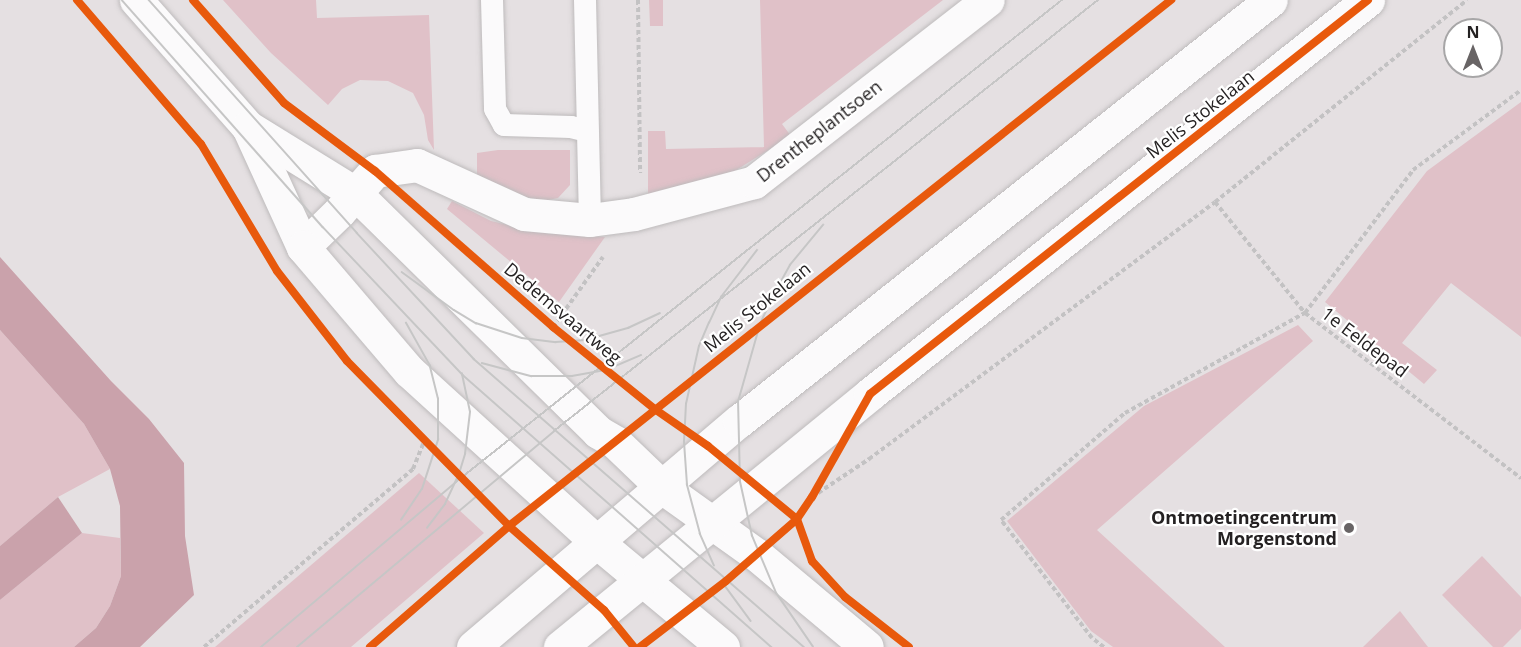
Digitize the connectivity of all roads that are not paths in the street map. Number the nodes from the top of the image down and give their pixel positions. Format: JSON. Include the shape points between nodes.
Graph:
{"nodes":[{"id":1,"x":136,"y":0,"type":"edge"},
{"id":2,"x":492,"y":0,"type":"edge"},
{"id":3,"x":585,"y":0,"type":"edge"},
{"id":4,"x":988,"y":0,"type":"edge"},
{"id":5,"x":1271,"y":0,"type":"edge"},
{"id":6,"x":1368,"y":0,"type":"edge"},
{"id":7,"x":248,"y":127,"type":"junction"},
{"id":8,"x":587,"y":131,"type":"junction"},
{"id":9,"x":355,"y":193,"type":"junction"},
{"id":10,"x":590,"y":220,"type":"junction"},
{"id":11,"x":303,"y":247,"type":"junction"},
{"id":12,"x":662,"y":487,"type":"junction"},
{"id":13,"x":713,"y":524,"type":"junction"},
{"id":14,"x":597,"y":542,"type":"junction"},
{"id":15,"x":642,"y":580,"type":"junction"},
{"id":16,"x":473,"y":647,"type":"edge"},
{"id":17,"x":560,"y":647,"type":"edge"},
{"id":18,"x":723,"y":647,"type":"edge"},
{"id":19,"x":867,"y":647,"type":"edge"}],
"edges":[{"from":1,"to":7,"type":"street"},
{"from":2,"to":8,"type":"lane","via":[[495,109],[504,125]]},
{"from":3,"to":8,"type":"lane"},
{"from":4,"to":10,"type":"street","name":"Drentheplantsoen","via":[[754,182],[637,213]]},
{"from":5,"to":12,"type":"street","via":[[794,377]]},
{"from":6,"to":13,"type":"street","name":"Melis Stokelaan","via":[[870,394]]},
{"from":7,"to":9,"type":"street"},
{"from":7,"to":11,"type":"street"},
{"from":8,"to":10,"type":"lane"},
{"from":9,"to":10,"type":"street","name":"Drentheplantsoen","via":[[375,171],[417,165],[525,214]]},
{"from":9,"to":11,"type":"street","name":"Drentheplantsoen"},
{"from":9,"to":12,"type":"street","via":[[598,432],[615,442]]},
{"from":11,"to":14,"type":"street","via":[[409,371]]},
{"from":12,"to":13,"type":"street"},
{"from":12,"to":14,"type":"street"},
{"from":13,"to":15,"type":"street","name":"Melis Stokelaan"},
{"from":13,"to":19,"type":"street"},
{"from":14,"to":15,"type":"street"},
{"from":14,"to":16,"type":"street"},
{"from":15,"to":17,"type":"street","name":"Melis Stokelaan"},
{"from":15,"to":18,"type":"street"}]}
